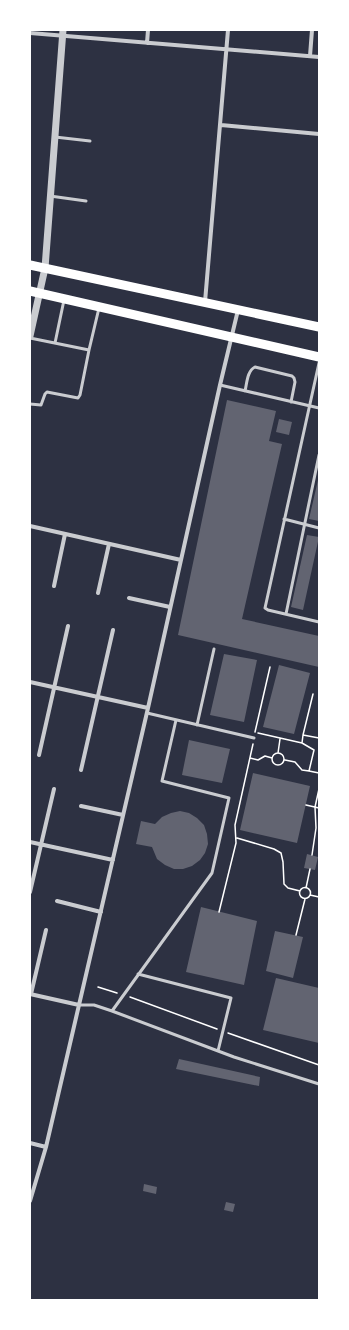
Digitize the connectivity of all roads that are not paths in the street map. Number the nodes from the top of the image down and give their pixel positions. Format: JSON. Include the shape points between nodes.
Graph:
{"nodes":[{"id":1,"x":148,"y":30,"type":"edge"},
{"id":2,"x":228,"y":30,"type":"edge"},
{"id":3,"x":312,"y":30,"type":"edge"},
{"id":4,"x":30,"y":33,"type":"edge"},
{"id":5,"x":63,"y":33,"type":"edge"},
{"id":6,"x":147,"y":43,"type":"junction"},
{"id":7,"x":226,"y":50,"type":"junction"},
{"id":8,"x":310,"y":56,"type":"junction"},
{"id":9,"x":319,"y":57,"type":"edge"},
{"id":10,"x":221,"y":125,"type":"junction"},
{"id":11,"x":319,"y":134,"type":"edge"},
{"id":12,"x":55,"y":137,"type":"junction"},
{"id":13,"x":90,"y":141,"type":"dead end"},
{"id":14,"x":50,"y":196,"type":"junction"},
{"id":15,"x":86,"y":201,"type":"dead end"},
{"id":16,"x":30,"y":265,"type":"edge"},
{"id":17,"x":45,"y":268,"type":"junction"},
{"id":18,"x":30,"y":291,"type":"edge"},
{"id":19,"x":40,"y":293,"type":"junction"},
{"id":20,"x":64,"y":298,"type":"junction"},
{"id":21,"x":205,"y":302,"type":"junction"},
{"id":22,"x":99,"y":306,"type":"junction"},
{"id":23,"x":238,"y":310,"type":"junction"},
{"id":24,"x":319,"y":327,"type":"edge"},
{"id":25,"x":30,"y":337,"type":"edge"},
{"id":26,"x":231,"y":338,"type":"junction"},
{"id":27,"x":55,"y":343,"type":"junction"},
{"id":28,"x":89,"y":350,"type":"junction"},
{"id":29,"x":319,"y":357,"type":"edge"},
{"id":30,"x":319,"y":363,"type":"edge"},
{"id":31,"x":220,"y":385,"type":"junction"},
{"id":32,"x":245,"y":391,"type":"junction"},
{"id":33,"x":291,"y":402,"type":"junction"},
{"id":34,"x":30,"y":404,"type":"edge"},
{"id":35,"x":309,"y":406,"type":"junction"},
{"id":36,"x":319,"y":408,"type":"edge"},
{"id":37,"x":319,"y":455,"type":"edge"},
{"id":38,"x":284,"y":519,"type":"junction"},
{"id":39,"x":305,"y":524,"type":"junction"},
{"id":40,"x":30,"y":526,"type":"edge"},
{"id":41,"x":319,"y":528,"type":"edge"},
{"id":42,"x":65,"y":534,"type":"junction"},
{"id":43,"x":110,"y":544,"type":"junction"},
{"id":44,"x":181,"y":560,"type":"junction"},
{"id":45,"x":54,"y":586,"type":"dead end"},
{"id":46,"x":98,"y":593,"type":"dead end"},
{"id":47,"x":129,"y":598,"type":"dead end"},
{"id":48,"x":170,"y":608,"type":"junction"},
{"id":49,"x":286,"y":614,"type":"junction"},
{"id":50,"x":319,"y":622,"type":"edge"},
{"id":51,"x":68,"y":626,"type":"dead end"},
{"id":52,"x":113,"y":630,"type":"dead end"},
{"id":53,"x":214,"y":649,"type":"dead end"},
{"id":54,"x":30,"y":682,"type":"edge"},
{"id":55,"x":55,"y":687,"type":"junction"},
{"id":56,"x":98,"y":697,"type":"junction"},
{"id":57,"x":147,"y":710,"type":"junction"},
{"id":58,"x":176,"y":720,"type":"junction"},
{"id":59,"x":197,"y":725,"type":"junction"},
{"id":60,"x":254,"y":738,"type":"road end"},
{"id":61,"x":39,"y":755,"type":"dead end"},
{"id":62,"x":80,"y":770,"type":"dead end"},
{"id":63,"x":54,"y":789,"type":"dead end"},
{"id":64,"x":81,"y":806,"type":"dead end"},
{"id":65,"x":123,"y":815,"type":"junction"},
{"id":66,"x":30,"y":842,"type":"edge"},
{"id":67,"x":41,"y":844,"type":"junction"},
{"id":68,"x":113,"y":860,"type":"junction"},
{"id":69,"x":30,"y":892,"type":"edge"},
{"id":70,"x":57,"y":901,"type":"dead end"},
{"id":71,"x":101,"y":912,"type":"junction"},
{"id":72,"x":46,"y":930,"type":"dead end"},
{"id":73,"x":138,"y":974,"type":"junction"},
{"id":74,"x":30,"y":994,"type":"edge"},
{"id":75,"x":79,"y":1005,"type":"junction"},
{"id":76,"x":112,"y":1011,"type":"junction"},
{"id":77,"x":218,"y":1051,"type":"junction"},
{"id":78,"x":319,"y":1084,"type":"edge"},
{"id":79,"x":30,"y":1143,"type":"edge"},
{"id":80,"x":46,"y":1147,"type":"junction"},
{"id":81,"x":30,"y":1201,"type":"edge"}],
"edges":[{"from":1,"to":6,"type":"street"},
{"from":2,"to":7,"type":"street"},
{"from":3,"to":8,"type":"street"},
{"from":4,"to":5,"type":"street"},
{"from":5,"to":6,"type":"street"},
{"from":5,"to":12,"type":"street"},
{"from":6,"to":7,"type":"street"},
{"from":7,"to":8,"type":"street"},
{"from":7,"to":10,"type":"street"},
{"from":8,"to":9,"type":"street"},
{"from":10,"to":11,"type":"street"},
{"from":10,"to":21,"type":"street"},
{"from":12,"to":13,"type":"lane"},
{"from":12,"to":14,"type":"street"},
{"from":14,"to":15,"type":"lane"},
{"from":14,"to":17,"type":"street"},
{"from":16,"to":17,"type":"main road"},
{"from":17,"to":19,"type":"street"},
{"from":17,"to":21,"type":"main road"},
{"from":18,"to":19,"type":"main road"},
{"from":19,"to":20,"type":"main road"},
{"from":19,"to":25,"type":"street"},
{"from":20,"to":22,"type":"main road"},
{"from":20,"to":27,"type":"lane"},
{"from":21,"to":23,"type":"main road"},
{"from":22,"to":26,"type":"main road"},
{"from":22,"to":28,"type":"lane"},
{"from":23,"to":24,"type":"main road"},
{"from":23,"to":26,"type":"street"},
{"from":25,"to":27,"type":"lane"},
{"from":26,"to":29,"type":"main road"},
{"from":26,"to":31,"type":"street"},
{"from":27,"to":28,"type":"lane"},
{"from":28,"to":34,"type":"lane","via":[[78,398],[47,392],[42,405]]},
{"from":30,"to":35,"type":"lane"},
{"from":31,"to":32,"type":"lane"},
{"from":31,"to":44,"type":"street"},
{"from":32,"to":33,"type":"lane"},
{"from":32,"to":33,"type":"lane","via":[[249,372],[255,367],[292,376],[295,382]]},
{"from":33,"to":35,"type":"lane"},
{"from":35,"to":36,"type":"lane"},
{"from":35,"to":38,"type":"lane"},
{"from":37,"to":39,"type":"lane"},
{"from":38,"to":39,"type":"lane"},
{"from":38,"to":49,"type":"lane","via":[[265,608]]},
{"from":39,"to":41,"type":"lane"},
{"from":39,"to":49,"type":"lane"},
{"from":40,"to":42,"type":"street"},
{"from":42,"to":43,"type":"street"},
{"from":42,"to":45,"type":"street"},
{"from":43,"to":44,"type":"street"},
{"from":43,"to":46,"type":"street"},
{"from":44,"to":48,"type":"street"},
{"from":47,"to":48,"type":"street"},
{"from":48,"to":57,"type":"street"},
{"from":49,"to":50,"type":"lane"},
{"from":51,"to":55,"type":"street"},
{"from":52,"to":56,"type":"street"},
{"from":53,"to":59,"type":"lane"},
{"from":54,"to":55,"type":"street"},
{"from":55,"to":56,"type":"street"},
{"from":55,"to":61,"type":"street"},
{"from":56,"to":57,"type":"street"},
{"from":56,"to":62,"type":"street"},
{"from":57,"to":58,"type":"lane"},
{"from":57,"to":65,"type":"street"},
{"from":58,"to":59,"type":"lane"},
{"from":58,"to":73,"type":"lane","via":[[162,781],[229,798],[212,873]]},
{"from":59,"to":60,"type":"lane"},
{"from":63,"to":67,"type":"street"},
{"from":64,"to":65,"type":"street"},
{"from":65,"to":68,"type":"street"},
{"from":66,"to":67,"type":"street"},
{"from":67,"to":68,"type":"street"},
{"from":67,"to":69,"type":"street"},
{"from":68,"to":71,"type":"street"},
{"from":70,"to":71,"type":"street"},
{"from":71,"to":75,"type":"street"},
{"from":72,"to":74,"type":"street"},
{"from":73,"to":76,"type":"lane"},
{"from":73,"to":77,"type":"lane","via":[[232,998]]},
{"from":74,"to":75,"type":"street"},
{"from":75,"to":76,"type":"lane","via":[[94,1005]]},
{"from":75,"to":80,"type":"street"},
{"from":76,"to":77,"type":"lane"},
{"from":77,"to":78,"type":"lane"},
{"from":79,"to":80,"type":"street"},
{"from":80,"to":81,"type":"street"}]}
